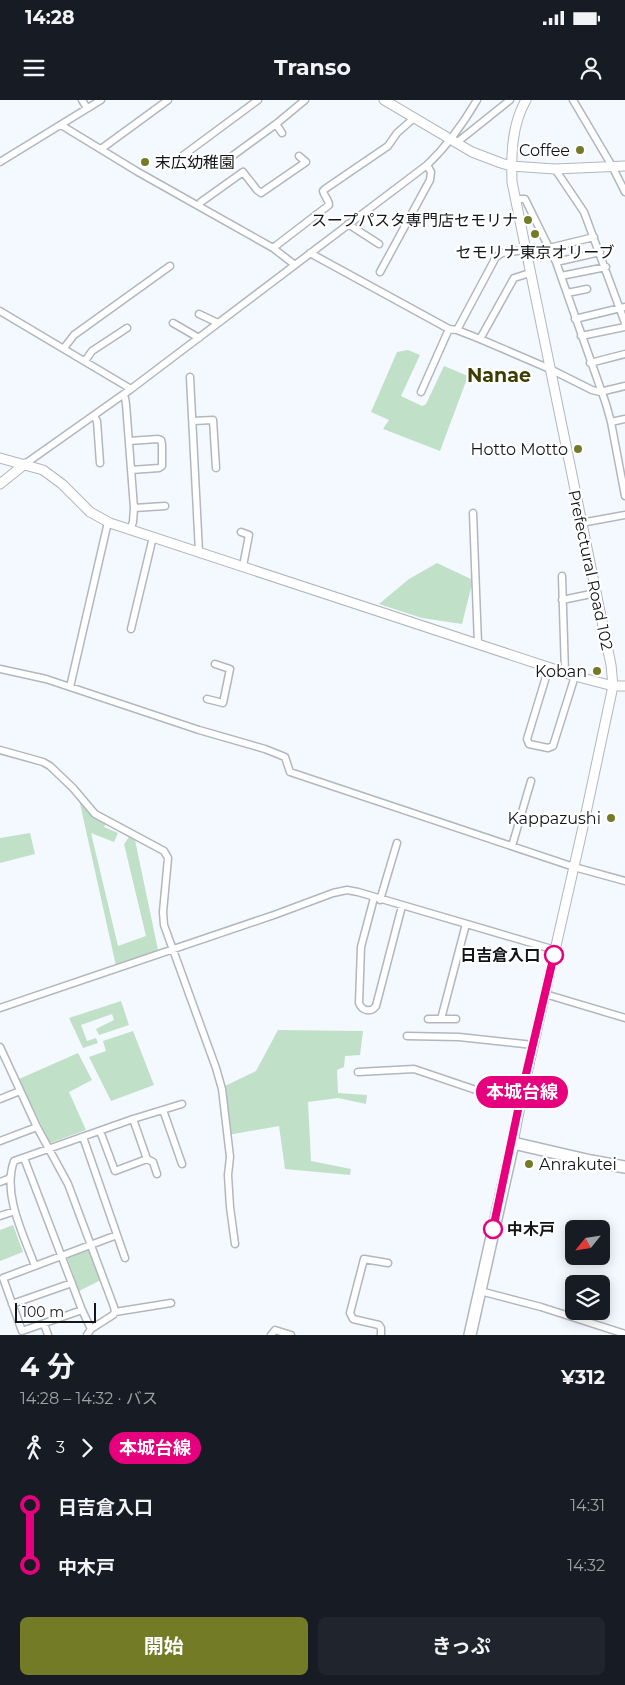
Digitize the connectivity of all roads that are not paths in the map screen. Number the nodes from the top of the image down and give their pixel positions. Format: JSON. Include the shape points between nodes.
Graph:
{"nodes":[{"id":1,"x":82,"y":100,"type":"edge"},
{"id":2,"x":101,"y":100,"type":"edge"},
{"id":3,"x":168,"y":100,"type":"edge"},
{"id":4,"x":258,"y":100,"type":"edge"},
{"id":5,"x":305,"y":100,"type":"edge"},
{"id":6,"x":384,"y":100,"type":"edge"},
{"id":7,"x":477,"y":100,"type":"edge"},
{"id":8,"x":510,"y":100,"type":"edge"},
{"id":9,"x":526,"y":100,"type":"edge"},
{"id":10,"x":573,"y":100,"type":"edge"},
{"id":11,"x":88,"y":108,"type":"junction"},
{"id":12,"x":414,"y":118,"type":"junction"},
{"id":13,"x":276,"y":124,"type":"junction"},
{"id":14,"x":61,"y":125,"type":"junction"},
{"id":15,"x":282,"y":133,"type":"dead end"},
{"id":16,"x":450,"y":138,"type":"junction"},
{"id":17,"x":460,"y":140,"type":"dead end"},
{"id":18,"x":101,"y":149,"type":"junction"},
{"id":19,"x":300,"y":156,"type":"dead end"},
{"id":20,"x":181,"y":157,"type":"dead end"},
{"id":21,"x":0,"y":162,"type":"edge"},
{"id":22,"x":220,"y":165,"type":"dead end"},
{"id":23,"x":427,"y":165,"type":"junction"},
{"id":24,"x":511,"y":166,"type":"junction"},
{"id":25,"x":612,"y":166,"type":"junction"},
{"id":26,"x":625,"y":166,"type":"edge"},
{"id":27,"x":555,"y":168,"type":"junction"},
{"id":28,"x":625,"y":192,"type":"edge"},
{"id":29,"x":515,"y":199,"type":"junction"},
{"id":30,"x":199,"y":205,"type":"junction"},
{"id":31,"x":348,"y":224,"type":"junction"},
{"id":32,"x":594,"y":237,"type":"junction"},
{"id":33,"x":379,"y":244,"type":"dead end"},
{"id":34,"x":273,"y":248,"type":"junction"},
{"id":35,"x":549,"y":248,"type":"junction"},
{"id":36,"x":526,"y":250,"type":"junction"},
{"id":37,"x":600,"y":252,"type":"junction"},
{"id":38,"x":310,"y":253,"type":"junction"},
{"id":39,"x":556,"y":262,"type":"junction"},
{"id":40,"x":296,"y":265,"type":"junction"},
{"id":41,"x":170,"y":266,"type":"dead end"},
{"id":42,"x":606,"y":267,"type":"junction"},
{"id":43,"x":380,"y":272,"type":"dead end"},
{"id":44,"x":530,"y":274,"type":"junction"},
{"id":45,"x":561,"y":276,"type":"junction"},
{"id":46,"x":588,"y":289,"type":"dead end"},
{"id":47,"x":568,"y":293,"type":"junction"},
{"id":48,"x":622,"y":308,"type":"edge"},
{"id":49,"x":0,"y":311,"type":"edge"},
{"id":50,"x":199,"y":314,"type":"dead end"},
{"id":51,"x":575,"y":319,"type":"junction"},
{"id":52,"x":173,"y":323,"type":"dead end"},
{"id":53,"x":218,"y":323,"type":"junction"},
{"id":54,"x":625,"y":323,"type":"edge"},
{"id":55,"x":127,"y":328,"type":"dead end"},
{"id":56,"x":625,"y":328,"type":"edge"},
{"id":57,"x":449,"y":329,"type":"junction"},
{"id":58,"x":457,"y":330,"type":"junction"},
{"id":59,"x":581,"y":336,"type":"junction"},
{"id":60,"x":200,"y":338,"type":"junction"},
{"id":61,"x":480,"y":339,"type":"junction"},
{"id":62,"x":64,"y":348,"type":"junction"},
{"id":63,"x":625,"y":354,"type":"edge"},
{"id":64,"x":85,"y":361,"type":"junction"},
{"id":65,"x":590,"y":363,"type":"junction"},
{"id":66,"x":550,"y":369,"type":"junction"},
{"id":67,"x":190,"y":377,"type":"dead end"},
{"id":68,"x":625,"y":386,"type":"edge"},
{"id":69,"x":131,"y":389,"type":"junction"},
{"id":70,"x":420,"y":392,"type":"dead end"},
{"id":71,"x":600,"y":392,"type":"junction"},
{"id":72,"x":123,"y":395,"type":"junction"},
{"id":73,"x":94,"y":416,"type":"junction"},
{"id":74,"x":625,"y":419,"type":"edge"},
{"id":75,"x":193,"y":421,"type":"junction"},
{"id":76,"x":612,"y":422,"type":"junction"},
{"id":77,"x":129,"y":441,"type":"junction"},
{"id":78,"x":0,"y":458,"type":"edge"},
{"id":79,"x":100,"y":463,"type":"dead end"},
{"id":80,"x":24,"y":464,"type":"junction"},
{"id":81,"x":216,"y":468,"type":"dead end"},
{"id":82,"x":131,"y":470,"type":"junction"},
{"id":83,"x":0,"y":484,"type":"edge"},
{"id":84,"x":625,"y":496,"type":"edge"},
{"id":85,"x":165,"y":506,"type":"dead end"},
{"id":86,"x":134,"y":508,"type":"junction"},
{"id":87,"x":473,"y":513,"type":"dead end"},
{"id":88,"x":625,"y":515,"type":"edge"},
{"id":89,"x":108,"y":522,"type":"junction"},
{"id":90,"x":581,"y":523,"type":"junction"},
{"id":91,"x":130,"y":530,"type":"junction"},
{"id":92,"x":241,"y":532,"type":"dead end"},
{"id":93,"x":153,"y":538,"type":"junction"},
{"id":94,"x":199,"y":552,"type":"junction"},
{"id":95,"x":243,"y":566,"type":"junction"},
{"id":96,"x":562,"y":576,"type":"dead end"},
{"id":97,"x":596,"y":594,"type":"junction"},
{"id":98,"x":562,"y":600,"type":"junction"},
{"id":99,"x":131,"y":629,"type":"dead end"},
{"id":100,"x":478,"y":644,"type":"junction"},
{"id":101,"x":215,"y":664,"type":"dead end"},
{"id":102,"x":549,"y":667,"type":"junction"},
{"id":103,"x":0,"y":669,"type":"edge"},
{"id":104,"x":565,"y":673,"type":"junction"},
{"id":105,"x":575,"y":676,"type":"junction"},
{"id":106,"x":70,"y":686,"type":"junction"},
{"id":107,"x":613,"y":686,"type":"junction"},
{"id":108,"x":625,"y":686,"type":"edge"},
{"id":109,"x":207,"y":699,"type":"dead end"},
{"id":110,"x":0,"y":750,"type":"edge"},
{"id":111,"x":531,"y":781,"type":"dead end"},
{"id":112,"x":397,"y":843,"type":"dead end"},
{"id":113,"x":512,"y":846,"type":"junction"},
{"id":114,"x":574,"y":867,"type":"junction"},
{"id":115,"x":625,"y":881,"type":"edge"},
{"id":116,"x":377,"y":899,"type":"junction"},
{"id":117,"x":402,"y":906,"type":"junction"},
{"id":118,"x":466,"y":924,"type":"junction"},
{"id":119,"x":173,"y":950,"type":"junction"},
{"id":120,"x":556,"y":950,"type":"junction"},
{"id":121,"x":545,"y":994,"type":"junction"},
{"id":122,"x":0,"y":1008,"type":"edge"},
{"id":123,"x":428,"y":1018,"type":"dead end"},
{"id":124,"x":441,"y":1018,"type":"junction"},
{"id":125,"x":625,"y":1018,"type":"edge"},
{"id":126,"x":456,"y":1019,"type":"dead end"},
{"id":127,"x":407,"y":1036,"type":"dead end"},
{"id":128,"x":533,"y":1045,"type":"junction"},
{"id":129,"x":0,"y":1047,"type":"edge"},
{"id":130,"x":358,"y":1072,"type":"dead end"},
{"id":131,"x":20,"y":1091,"type":"junction"},
{"id":132,"x":0,"y":1098,"type":"edge"},
{"id":133,"x":182,"y":1104,"type":"dead end"},
{"id":134,"x":520,"y":1105,"type":"junction"},
{"id":135,"x":163,"y":1110,"type":"junction"},
{"id":136,"x":133,"y":1119,"type":"junction"},
{"id":137,"x":37,"y":1127,"type":"junction"},
{"id":138,"x":100,"y":1131,"type":"junction"},
{"id":139,"x":83,"y":1137,"type":"junction"},
{"id":140,"x":0,"y":1141,"type":"edge"},
{"id":141,"x":513,"y":1142,"type":"junction"},
{"id":142,"x":48,"y":1149,"type":"junction"},
{"id":143,"x":24,"y":1158,"type":"junction"},
{"id":144,"x":148,"y":1159,"type":"junction"},
{"id":145,"x":182,"y":1164,"type":"dead end"},
{"id":146,"x":625,"y":1167,"type":"edge"},
{"id":147,"x":157,"y":1174,"type":"dead end"},
{"id":148,"x":11,"y":1176,"type":"junction"},
{"id":149,"x":0,"y":1182,"type":"edge"},
{"id":150,"x":15,"y":1211,"type":"junction"},
{"id":151,"x":0,"y":1216,"type":"edge"},
{"id":152,"x":117,"y":1235,"type":"junction"},
{"id":153,"x":90,"y":1244,"type":"junction"},
{"id":154,"x":235,"y":1244,"type":"dead end"},
{"id":155,"x":62,"y":1255,"type":"junction"},
{"id":156,"x":125,"y":1258,"type":"dead end"},
{"id":157,"x":388,"y":1263,"type":"dead end"},
{"id":158,"x":35,"y":1266,"type":"junction"},
{"id":159,"x":72,"y":1283,"type":"junction"},
{"id":160,"x":480,"y":1291,"type":"junction"},
{"id":161,"x":171,"y":1303,"type":"dead end"},
{"id":162,"x":12,"y":1304,"type":"junction"},
{"id":163,"x":82,"y":1310,"type":"junction"},
{"id":164,"x":115,"y":1312,"type":"junction"},
{"id":165,"x":44,"y":1324,"type":"junction"},
{"id":166,"x":89,"y":1332,"type":"edge"},
{"id":167,"x":625,"y":1334,"type":"edge"},
{"id":168,"x":48,"y":1335,"type":"edge"},
{"id":169,"x":271,"y":1335,"type":"edge"},
{"id":170,"x":291,"y":1335,"type":"edge"},
{"id":171,"x":381,"y":1335,"type":"edge"},
{"id":172,"x":470,"y":1335,"type":"edge"}],
"edges":[{"from":1,"to":11,"type":"street"},
{"from":2,"to":11,"type":"street"},
{"from":3,"to":18,"type":"street"},
{"from":4,"to":20,"type":"street"},
{"from":5,"to":13,"type":"street"},
{"from":6,"to":12,"type":"main road"},
{"from":7,"to":16,"type":"street"},
{"from":8,"to":17,"type":"street"},
{"from":9,"to":24,"type":"main road","name":"Prefectural Road 102","via":[[518,117]]},
{"from":10,"to":25,"type":"street"},
{"from":11,"to":14,"type":"street"},
{"from":12,"to":16,"type":"main road"},
{"from":12,"to":34,"type":"street","via":[[388,146],[325,189],[329,205]]},
{"from":13,"to":15,"type":"street"},
{"from":13,"to":22,"type":"street"},
{"from":14,"to":18,"type":"street"},
{"from":14,"to":21,"type":"street"},
{"from":16,"to":23,"type":"street"},
{"from":16,"to":24,"type":"main road","via":[[484,158]]},
{"from":18,"to":30,"type":"street"},
{"from":19,"to":30,"type":"street","via":[[306,162],[261,192],[243,172]]},
{"from":23,"to":31,"type":"street"},
{"from":23,"to":43,"type":"street","via":[[431,172],[430,180]]},
{"from":24,"to":27,"type":"main road"},
{"from":24,"to":29,"type":"main road","name":"Prefectural Road 102"},
{"from":25,"to":26,"type":"main road"},
{"from":25,"to":27,"type":"main road"},
{"from":25,"to":28,"type":"street"},
{"from":27,"to":32,"type":"street","via":[[584,212]]},
{"from":29,"to":35,"type":"street","via":[[525,199]]},
{"from":29,"to":36,"type":"main road","name":"Prefectural Road 102"},
{"from":30,"to":34,"type":"street"},
{"from":31,"to":33,"type":"street"},
{"from":31,"to":38,"type":"street"},
{"from":32,"to":35,"type":"street"},
{"from":32,"to":37,"type":"street"},
{"from":34,"to":40,"type":"street"},
{"from":35,"to":39,"type":"street"},
{"from":36,"to":44,"type":"main road","name":"Prefectural Road 102"},
{"from":36,"to":58,"type":"street","via":[[502,253],[496,257]]},
{"from":37,"to":39,"type":"street"},
{"from":37,"to":42,"type":"street"},
{"from":38,"to":40,"type":"street"},
{"from":38,"to":57,"type":"street"},
{"from":39,"to":45,"type":"street"},
{"from":40,"to":53,"type":"street"},
{"from":41,"to":62,"type":"street","via":[[74,335]]},
{"from":42,"to":45,"type":"street"},
{"from":42,"to":48,"type":"street"},
{"from":44,"to":61,"type":"street","via":[[514,278]]},
{"from":44,"to":66,"type":"main road","name":"Prefectural Road 102"},
{"from":45,"to":47,"type":"street"},
{"from":46,"to":47,"type":"street"},
{"from":47,"to":51,"type":"street"},
{"from":48,"to":51,"type":"street"},
{"from":48,"to":54,"type":"street"},
{"from":49,"to":62,"type":"street"},
{"from":50,"to":53,"type":"street"},
{"from":51,"to":59,"type":"street"},
{"from":52,"to":60,"type":"street"},
{"from":53,"to":60,"type":"street"},
{"from":55,"to":64,"type":"street","via":[[92,351]]},
{"from":56,"to":59,"type":"street"},
{"from":57,"to":58,"type":"street"},
{"from":57,"to":70,"type":"street"},
{"from":58,"to":61,"type":"street"},
{"from":59,"to":65,"type":"street"},
{"from":60,"to":69,"type":"street"},
{"from":61,"to":66,"type":"street"},
{"from":62,"to":64,"type":"street"},
{"from":63,"to":65,"type":"street"},
{"from":64,"to":69,"type":"street"},
{"from":65,"to":71,"type":"street"},
{"from":66,"to":71,"type":"street"},
{"from":66,"to":90,"type":"main road","name":"Prefectural Road 102"},
{"from":67,"to":75,"type":"street"},
{"from":68,"to":71,"type":"street"},
{"from":69,"to":72,"type":"street"},
{"from":71,"to":76,"type":"street"},
{"from":72,"to":73,"type":"street"},
{"from":72,"to":77,"type":"street"},
{"from":73,"to":79,"type":"street"},
{"from":73,"to":80,"type":"street"},
{"from":74,"to":76,"type":"street"},
{"from":75,"to":81,"type":"street","via":[[213,420]]},
{"from":75,"to":94,"type":"street"},
{"from":76,"to":84,"type":"street"},
{"from":77,"to":82,"type":"street"},
{"from":77,"to":82,"type":"street","via":[[158,439],[162,444],[162,466]]},
{"from":78,"to":80,"type":"main road"},
{"from":80,"to":83,"type":"main road"},
{"from":80,"to":89,"type":"main road","via":[[43,470],[86,508]]},
{"from":82,"to":86,"type":"street"},
{"from":85,"to":86,"type":"street"},
{"from":86,"to":91,"type":"street"},
{"from":87,"to":100,"type":"street"},
{"from":88,"to":90,"type":"street"},
{"from":89,"to":91,"type":"main road"},
{"from":89,"to":106,"type":"street"},
{"from":90,"to":97,"type":"main road","name":"Prefectural Road 102"},
{"from":91,"to":93,"type":"main road"},
{"from":92,"to":95,"type":"street","via":[[250,535]]},
{"from":93,"to":94,"type":"main road"},
{"from":93,"to":99,"type":"street"},
{"from":94,"to":95,"type":"main road"},
{"from":95,"to":100,"type":"main road"},
{"from":96,"to":98,"type":"street"},
{"from":97,"to":98,"type":"street"},
{"from":97,"to":107,"type":"main road","name":"Prefectural Road 102"},
{"from":98,"to":104,"type":"street"},
{"from":100,"to":102,"type":"main road"},
{"from":101,"to":109,"type":"street","via":[[230,669],[223,703]]},
{"from":102,"to":104,"type":"main road"},
{"from":102,"to":105,"type":"street","via":[[527,739],[529,744],[553,746]]},
{"from":103,"to":106,"type":"street"},
{"from":104,"to":105,"type":"main road"},
{"from":105,"to":107,"type":"main road"},
{"from":106,"to":113,"type":"street","via":[[265,749],[285,757],[290,772]]},
{"from":107,"to":108,"type":"main road"},
{"from":107,"to":114,"type":"main road","name":"Prefectural Road 102"},
{"from":110,"to":119,"type":"street","via":[[50,766],[95,814],[164,851],[168,858],[164,925]]},
{"from":111,"to":113,"type":"street"},
{"from":112,"to":116,"type":"street"},
{"from":113,"to":114,"type":"street"},
{"from":114,"to":115,"type":"street"},
{"from":114,"to":120,"type":"main road","name":"Prefectural Road 102"},
{"from":116,"to":117,"type":"street"},
{"from":116,"to":117,"type":"street","via":[[361,947],[359,1003],[368,1010],[376,1006]]},
{"from":116,"to":119,"type":"street","via":[[351,890],[333,893]]},
{"from":117,"to":118,"type":"street"},
{"from":118,"to":120,"type":"street"},
{"from":118,"to":124,"type":"street"},
{"from":119,"to":122,"type":"street"},
{"from":119,"to":154,"type":"street","via":[[222,1089]]},
{"from":120,"to":121,"type":"main road","name":"Prefectural Road 102"},
{"from":121,"to":125,"type":"street"},
{"from":121,"to":128,"type":"main road","name":"Prefectural Road 102"},
{"from":123,"to":124,"type":"street"},
{"from":124,"to":126,"type":"street"},
{"from":127,"to":128,"type":"street","via":[[459,1037]]},
{"from":128,"to":134,"type":"main road","name":"Prefectural Road 102"},
{"from":129,"to":131,"type":"street"},
{"from":130,"to":134,"type":"street","via":[[414,1069]]},
{"from":131,"to":132,"type":"street"},
{"from":131,"to":137,"type":"street"},
{"from":133,"to":135,"type":"street"},
{"from":134,"to":141,"type":"main road","name":"Prefectural Road 102"},
{"from":135,"to":136,"type":"street"},
{"from":135,"to":145,"type":"street"},
{"from":136,"to":138,"type":"street"},
{"from":136,"to":144,"type":"street"},
{"from":137,"to":140,"type":"street"},
{"from":137,"to":142,"type":"street"},
{"from":138,"to":139,"type":"street"},
{"from":138,"to":144,"type":"street","via":[[115,1171]]},
{"from":139,"to":142,"type":"street"},
{"from":139,"to":152,"type":"street"},
{"from":141,"to":146,"type":"highway"},
{"from":141,"to":160,"type":"highway"},
{"from":142,"to":143,"type":"street"},
{"from":142,"to":153,"type":"street","via":[[68,1184]]},
{"from":143,"to":148,"type":"street","via":[[14,1161]]},
{"from":143,"to":155,"type":"street"},
{"from":144,"to":147,"type":"street","via":[[153,1162]]},
{"from":148,"to":149,"type":"street"},
{"from":148,"to":150,"type":"street"},
{"from":150,"to":151,"type":"street"},
{"from":150,"to":158,"type":"street"},
{"from":152,"to":153,"type":"street"},
{"from":152,"to":156,"type":"street"},
{"from":153,"to":155,"type":"street"},
{"from":153,"to":164,"type":"street"},
{"from":155,"to":158,"type":"street"},
{"from":155,"to":159,"type":"street"},
{"from":157,"to":171,"type":"street","via":[[364,1259],[350,1313],[354,1319],[379,1325]]},
{"from":158,"to":162,"type":"street","via":[[3,1278]]},
{"from":159,"to":162,"type":"street"},
{"from":159,"to":163,"type":"street"},
{"from":160,"to":167,"type":"street"},
{"from":160,"to":172,"type":"highway"},
{"from":161,"to":164,"type":"street"},
{"from":162,"to":165,"type":"street","via":[[22,1332]]},
{"from":163,"to":165,"type":"street"},
{"from":163,"to":166,"type":"street"},
{"from":164,"to":166,"type":"street"},
{"from":165,"to":168,"type":"street"},
{"from":169,"to":170,"type":"street","via":[[275,1330]]}]}
